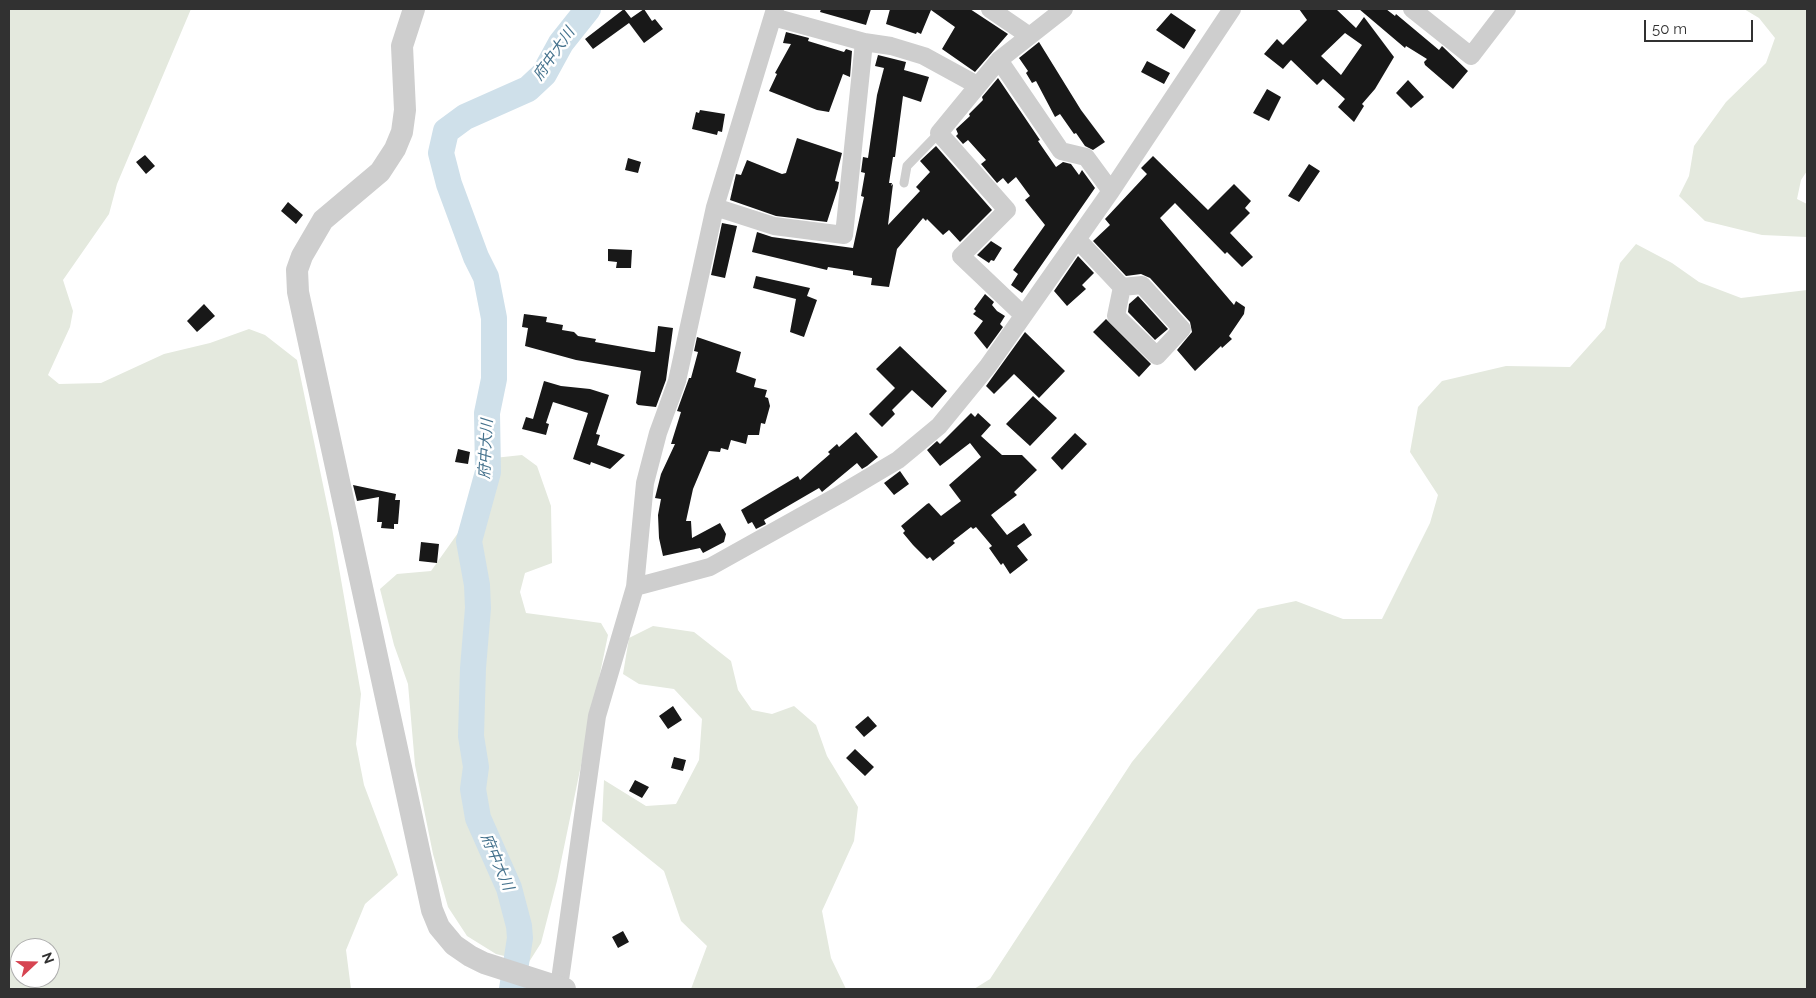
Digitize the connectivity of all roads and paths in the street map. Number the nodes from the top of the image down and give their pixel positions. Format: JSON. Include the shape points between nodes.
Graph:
{"nodes":[{"id":1,"x":414,"y":9,"type":"edge"},
{"id":2,"x":990,"y":9,"type":"edge"},
{"id":3,"x":1064,"y":9,"type":"edge"},
{"id":4,"x":1232,"y":9,"type":"edge"},
{"id":5,"x":1412,"y":9,"type":"edge"},
{"id":6,"x":1508,"y":9,"type":"edge"},
{"id":7,"x":774,"y":13,"type":"edge"},
{"id":8,"x":1028,"y":35,"type":"junction"},
{"id":9,"x":864,"y":42,"type":"junction"},
{"id":10,"x":999,"y":60,"type":"junction"},
{"id":11,"x":977,"y":85,"type":"junction"},
{"id":12,"x":939,"y":133,"type":"junction"},
{"id":13,"x":904,"y":183,"type":"dead end"},
{"id":14,"x":1112,"y":191,"type":"junction"},
{"id":15,"x":715,"y":207,"type":"junction"},
{"id":16,"x":1077,"y":239,"type":"junction"},
{"id":17,"x":1122,"y":287,"type":"dead end"},
{"id":18,"x":1022,"y":314,"type":"junction"},
{"id":19,"x":635,"y":587,"type":"junction"},
{"id":20,"x":562,"y":988,"type":"edge"}],
"edges":[{"from":1,"to":20,"type":"street","via":[[402,46],[405,110],[402,132],[380,172],[324,220],[302,256],[297,270],[298,292],[432,910],[439,926],[454,945],[470,956]]},
{"from":2,"to":8,"type":"street"},
{"from":3,"to":8,"type":"street"},
{"from":4,"to":14,"type":"street"},
{"from":5,"to":6,"type":"street","via":[[1471,56]]},
{"from":7,"to":9,"type":"street"},
{"from":7,"to":15,"type":"street"},
{"from":8,"to":10,"type":"street"},
{"from":9,"to":11,"type":"street","via":[[924,56]]},
{"from":9,"to":15,"type":"street","via":[[844,235],[774,226]]},
{"from":10,"to":11,"type":"street"},
{"from":10,"to":14,"type":"street","via":[[1061,150],[1086,156]]},
{"from":11,"to":12,"type":"street"},
{"from":12,"to":13,"type":"lane","via":[[906,166]]},
{"from":12,"to":18,"type":"street","via":[[1007,210],[960,256]]},
{"from":14,"to":16,"type":"street"},
{"from":15,"to":19,"type":"street","via":[[677,381],[658,433],[646,483]]},
{"from":16,"to":17,"type":"street"},
{"from":16,"to":18,"type":"street"},
{"from":18,"to":19,"type":"street","via":[[988,366],[939,426],[898,460],[710,567]]},
{"from":19,"to":20,"type":"street","via":[[597,716]]}]}
